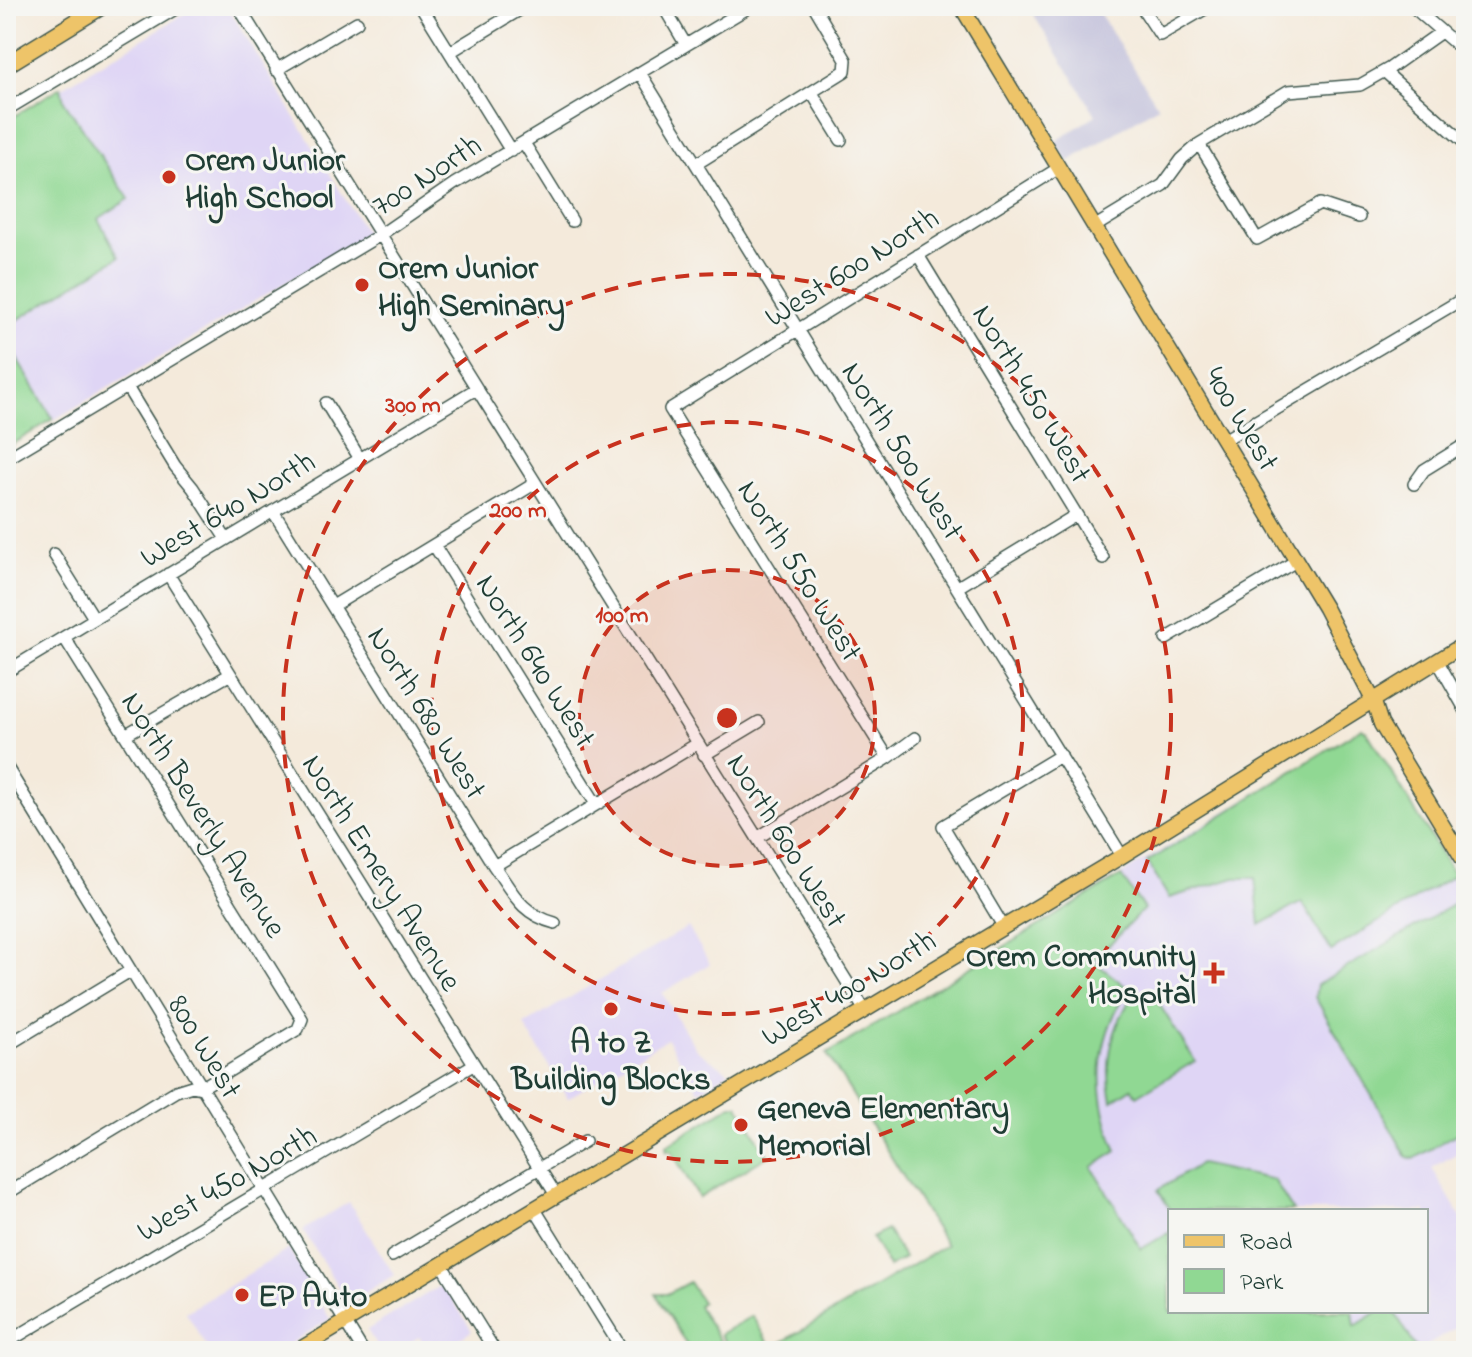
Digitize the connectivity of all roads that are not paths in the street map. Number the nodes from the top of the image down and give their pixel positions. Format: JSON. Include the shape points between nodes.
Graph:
{"nodes":[{"id":1,"x":102,"y":6,"type":"edge"},
{"id":2,"x":238,"y":6,"type":"edge"},
{"id":3,"x":421,"y":6,"type":"edge"},
{"id":4,"x":663,"y":6,"type":"edge"},
{"id":5,"x":751,"y":6,"type":"edge"},
{"id":6,"x":814,"y":6,"type":"edge"},
{"id":7,"x":961,"y":6,"type":"edge"},
{"id":8,"x":1141,"y":6,"type":"edge"},
{"id":9,"x":1210,"y":6,"type":"edge"},
{"id":10,"x":1412,"y":6,"type":"edge"},
{"id":11,"x":175,"y":9,"type":"dead end"},
{"id":12,"x":521,"y":9,"type":"dead end"},
{"id":13,"x":357,"y":22,"type":"dead end"},
{"id":14,"x":1441,"y":32,"type":"junction"},
{"id":15,"x":686,"y":45,"type":"junction"},
{"id":16,"x":450,"y":52,"type":"junction"},
{"id":17,"x":1466,"y":53,"type":"edge"},
{"id":18,"x":6,"y":65,"type":"edge"},
{"id":19,"x":276,"y":70,"type":"junction"},
{"id":20,"x":1385,"y":72,"type":"junction"},
{"id":21,"x":640,"y":73,"type":"junction"},
{"id":22,"x":812,"y":93,"type":"junction"},
{"id":23,"x":6,"y":110,"type":"edge"},
{"id":24,"x":841,"y":140,"type":"dead end"},
{"id":25,"x":524,"y":143,"type":"junction"},
{"id":26,"x":1199,"y":144,"type":"junction"},
{"id":27,"x":1466,"y":144,"type":"edge"},
{"id":28,"x":511,"y":151,"type":"junction"},
{"id":29,"x":696,"y":164,"type":"junction"},
{"id":30,"x":1059,"y":168,"type":"junction"},
{"id":31,"x":1359,"y":217,"type":"dead end"},
{"id":32,"x":572,"y":221,"type":"dead end"},
{"id":33,"x":1094,"y":227,"type":"junction"},
{"id":34,"x":380,"y":235,"type":"junction"},
{"id":35,"x":918,"y":255,"type":"junction"},
{"id":36,"x":1466,"y":297,"type":"edge"},
{"id":37,"x":798,"y":330,"type":"junction"},
{"id":38,"x":127,"y":387,"type":"junction"},
{"id":39,"x":476,"y":389,"type":"junction"},
{"id":40,"x":326,"y":403,"type":"dead end"},
{"id":41,"x":670,"y":409,"type":"joint"},
{"id":42,"x":1224,"y":440,"type":"junction"},
{"id":43,"x":1466,"y":444,"type":"edge"},
{"id":44,"x":6,"y":459,"type":"edge"},
{"id":45,"x":360,"y":459,"type":"junction"},
{"id":46,"x":534,"y":484,"type":"junction"},
{"id":47,"x":1414,"y":484,"type":"dead end"},
{"id":48,"x":273,"y":511,"type":"junction"},
{"id":49,"x":1076,"y":515,"type":"junction"},
{"id":50,"x":226,"y":539,"type":"junction"},
{"id":51,"x":434,"y":545,"type":"junction"},
{"id":52,"x":54,"y":554,"type":"dead end"},
{"id":53,"x":1103,"y":558,"type":"dead end"},
{"id":54,"x":1296,"y":561,"type":"junction"},
{"id":55,"x":168,"y":574,"type":"junction"},
{"id":56,"x":958,"y":587,"type":"junction"},
{"id":57,"x":333,"y":606,"type":"junction"},
{"id":58,"x":94,"y":618,"type":"junction"},
{"id":59,"x":64,"y":637,"type":"junction"},
{"id":60,"x":1166,"y":639,"type":"dead end"},
{"id":61,"x":1466,"y":643,"type":"edge"},
{"id":62,"x":1437,"y":660,"type":"junction"},
{"id":63,"x":6,"y":672,"type":"edge"},
{"id":64,"x":229,"y":675,"type":"junction"},
{"id":65,"x":1374,"y":702,"type":"junction"},
{"id":66,"x":1466,"y":711,"type":"edge"},
{"id":67,"x":759,"y":722,"type":"dead end"},
{"id":68,"x":125,"y":735,"type":"junction"},
{"id":69,"x":915,"y":738,"type":"dead end"},
{"id":70,"x":697,"y":744,"type":"junction"},
{"id":71,"x":704,"y":755,"type":"junction"},
{"id":72,"x":1061,"y":755,"type":"junction"},
{"id":73,"x":888,"y":758,"type":"junction"},
{"id":74,"x":6,"y":766,"type":"edge"},
{"id":75,"x":596,"y":804,"type":"junction"},
{"id":76,"x":757,"y":838,"type":"junction"},
{"id":77,"x":1122,"y":856,"type":"junction"},
{"id":78,"x":1466,"y":864,"type":"edge"},
{"id":79,"x":494,"y":866,"type":"junction"},
{"id":80,"x":555,"y":923,"type":"dead end"},
{"id":81,"x":1003,"y":926,"type":"junction"},
{"id":82,"x":130,"y":971,"type":"junction"},
{"id":83,"x":864,"y":1009,"type":"junction"},
{"id":84,"x":6,"y":1046,"type":"edge"},
{"id":85,"x":473,"y":1065,"type":"junction"},
{"id":86,"x":201,"y":1088,"type":"junction"},
{"id":87,"x":585,"y":1141,"type":"dead end"},
{"id":88,"x":538,"y":1168,"type":"junction"},
{"id":89,"x":264,"y":1191,"type":"junction"},
{"id":90,"x":6,"y":1194,"type":"edge"},
{"id":91,"x":556,"y":1195,"type":"junction"},
{"id":92,"x":534,"y":1208,"type":"junction"},
{"id":93,"x":392,"y":1256,"type":"dead end"},
{"id":94,"x":441,"y":1264,"type":"junction"},
{"id":95,"x":344,"y":1322,"type":"junction"},
{"id":96,"x":6,"y":1343,"type":"edge"},
{"id":97,"x":297,"y":1351,"type":"edge"},
{"id":98,"x":363,"y":1351,"type":"edge"},
{"id":99,"x":495,"y":1351,"type":"edge"},
{"id":100,"x":623,"y":1351,"type":"edge"}],
"edges":[{"from":1,"to":18,"type":"highway"},
{"from":2,"to":19,"type":"street","name":"North 600 West"},
{"from":3,"to":16,"type":"street"},
{"from":4,"to":15,"type":"street"},
{"from":5,"to":15,"type":"street","name":"700 North"},
{"from":6,"to":22,"type":"street","via":[[846,66]]},
{"from":7,"to":30,"type":"main road","name":"400 West"},
{"from":8,"to":9,"type":"street","via":[[1160,35]]},
{"from":10,"to":14,"type":"street"},
{"from":11,"to":23,"type":"street"},
{"from":12,"to":16,"type":"street"},
{"from":13,"to":19,"type":"street"},
{"from":14,"to":17,"type":"street"},
{"from":14,"to":20,"type":"street"},
{"from":15,"to":21,"type":"street","name":"700 North"},
{"from":16,"to":28,"type":"street"},
{"from":19,"to":34,"type":"street","name":"North 600 West"},
{"from":20,"to":26,"type":"street","via":[[1360,85],[1288,91]]},
{"from":20,"to":27,"type":"street"},
{"from":21,"to":25,"type":"street","name":"700 North"},
{"from":21,"to":29,"type":"street","name":"North 500 West"},
{"from":22,"to":24,"type":"street"},
{"from":22,"to":29,"type":"street"},
{"from":25,"to":28,"type":"street","name":"700 North"},
{"from":25,"to":32,"type":"street"},
{"from":26,"to":31,"type":"street","via":[[1257,239],[1320,204]]},
{"from":26,"to":33,"type":"street","via":[[1163,185]]},
{"from":28,"to":34,"type":"street","name":"700 North"},
{"from":29,"to":37,"type":"street","name":"North 500 West"},
{"from":30,"to":33,"type":"main road","name":"400 West"},
{"from":30,"to":35,"type":"street","name":"West 600 North"},
{"from":33,"to":42,"type":"main road","name":"400 West"},
{"from":34,"to":38,"type":"street","name":"700 North"},
{"from":34,"to":39,"type":"street","name":"North 600 West"},
{"from":35,"to":37,"type":"street","name":"West 600 North"},
{"from":35,"to":49,"type":"street","name":"North 450 West"},
{"from":36,"to":42,"type":"street"},
{"from":37,"to":41,"type":"street","name":"West 600 North"},
{"from":37,"to":56,"type":"street","name":"North 500 West"},
{"from":38,"to":44,"type":"street","name":"700 North"},
{"from":38,"to":50,"type":"street"},
{"from":39,"to":45,"type":"street","name":"West 640 North"},
{"from":39,"to":46,"type":"street","name":"North 600 West"},
{"from":40,"to":45,"type":"street"},
{"from":41,"to":73,"type":"street","name":"North 550 West"},
{"from":42,"to":54,"type":"main road","name":"400 West"},
{"from":43,"to":47,"type":"street","via":[[1424,470]]},
{"from":45,"to":48,"type":"street","name":"West 640 North"},
{"from":46,"to":51,"type":"street"},
{"from":46,"to":70,"type":"street","name":"North 600 West"},
{"from":48,"to":50,"type":"street","name":"West 640 North"},
{"from":48,"to":57,"type":"street","name":"North 680 West"},
{"from":49,"to":53,"type":"street","name":"North 450 West"},
{"from":49,"to":56,"type":"street"},
{"from":50,"to":55,"type":"street","name":"West 640 North"},
{"from":51,"to":57,"type":"street"},
{"from":51,"to":75,"type":"street","name":"North 640 West"},
{"from":52,"to":58,"type":"street"},
{"from":54,"to":60,"type":"street"},
{"from":54,"to":65,"type":"main road","name":"400 West"},
{"from":55,"to":58,"type":"street","name":"West 640 North"},
{"from":55,"to":64,"type":"street","name":"North Emery Avenue"},
{"from":56,"to":72,"type":"street","name":"North 500 West"},
{"from":57,"to":79,"type":"street","name":"North 680 West"},
{"from":58,"to":59,"type":"street","name":"West 640 North"},
{"from":59,"to":63,"type":"street","name":"West 640 North"},
{"from":59,"to":68,"type":"street","name":"North Beverly Avenue"},
{"from":61,"to":62,"type":"main road","name":"West 400 North"},
{"from":62,"to":65,"type":"main road","name":"West 400 North"},
{"from":62,"to":66,"type":"street"},
{"from":64,"to":68,"type":"street"},
{"from":64,"to":85,"type":"street","name":"North Emery Avenue"},
{"from":65,"to":77,"type":"main road","name":"West 400 North"},
{"from":65,"to":78,"type":"main road","name":"400 West","via":[[1381,724]]},
{"from":67,"to":71,"type":"street"},
{"from":68,"to":86,"type":"street","name":"North Beverly Avenue","via":[[302,1019],[298,1029]]},
{"from":69,"to":73,"type":"street"},
{"from":70,"to":71,"type":"street","name":"North 600 West"},
{"from":70,"to":75,"type":"street"},
{"from":71,"to":76,"type":"street","name":"North 600 West"},
{"from":72,"to":77,"type":"street","name":"North 500 West"},
{"from":72,"to":81,"type":"street","via":[[943,826]]},
{"from":73,"to":76,"type":"street"},
{"from":74,"to":82,"type":"street","name":"800 West"},
{"from":75,"to":79,"type":"street"},
{"from":76,"to":83,"type":"street","name":"North 600 West"},
{"from":77,"to":81,"type":"main road","name":"West 400 North"},
{"from":79,"to":80,"type":"street","name":"North 680 West","via":[[524,909]]},
{"from":81,"to":83,"type":"main road","name":"West 400 North"},
{"from":82,"to":84,"type":"street"},
{"from":82,"to":86,"type":"street","name":"800 West"},
{"from":83,"to":91,"type":"main road","name":"West 400 North"},
{"from":85,"to":88,"type":"street","name":"North Emery Avenue"},
{"from":85,"to":89,"type":"street","name":"West 450 North"},
{"from":86,"to":89,"type":"street","name":"800 West"},
{"from":86,"to":90,"type":"street","via":[[176,1091]]},
{"from":87,"to":88,"type":"street"},
{"from":88,"to":91,"type":"street","name":"North Emery Avenue"},
{"from":88,"to":93,"type":"street"},
{"from":89,"to":95,"type":"street","name":"800 West"},
{"from":89,"to":96,"type":"street","name":"West 450 North"},
{"from":91,"to":92,"type":"main road","name":"West 400 North"},
{"from":92,"to":94,"type":"main road","name":"West 400 North"},
{"from":92,"to":100,"type":"street"},
{"from":94,"to":95,"type":"main road","name":"West 400 North"},
{"from":94,"to":99,"type":"street"},
{"from":95,"to":97,"type":"main road","name":"West 400 North"},
{"from":95,"to":98,"type":"street","name":"800 West"}]}
